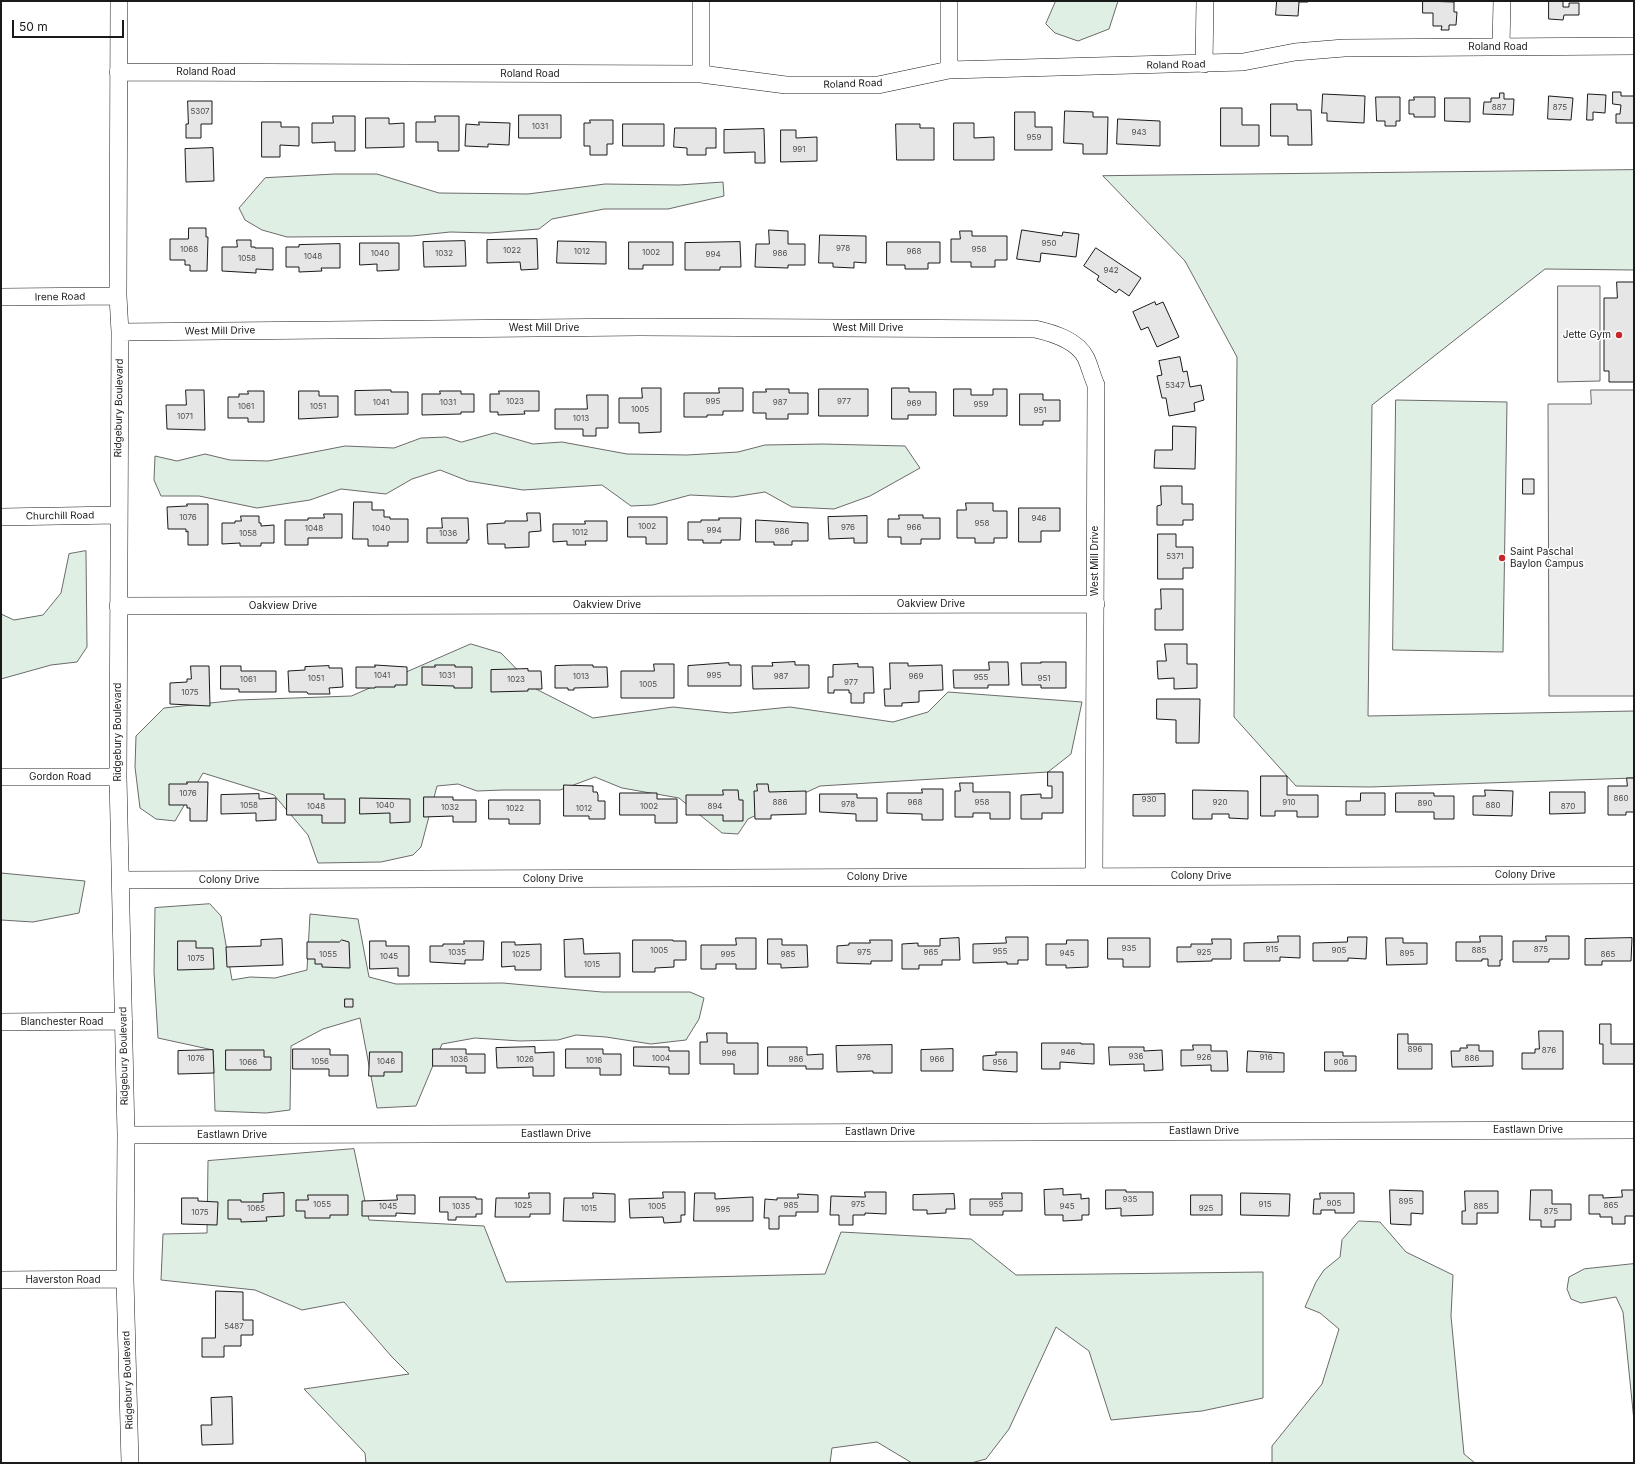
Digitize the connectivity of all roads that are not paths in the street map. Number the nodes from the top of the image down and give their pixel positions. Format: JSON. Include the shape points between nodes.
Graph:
{"nodes":[{"id":1,"x":119,"y":1,"type":"edge"},
{"id":2,"x":701,"y":1,"type":"edge"},
{"id":3,"x":949,"y":1,"type":"edge"},
{"id":4,"x":1205,"y":1,"type":"edge"},
{"id":5,"x":1502,"y":1,"type":"edge"},
{"id":6,"x":1501,"y":46,"type":"junction"},
{"id":7,"x":1634,"y":46,"type":"edge"},
{"id":8,"x":1204,"y":64,"type":"junction"},
{"id":9,"x":949,"y":70,"type":"junction"},
{"id":10,"x":118,"y":72,"type":"junction"},
{"id":11,"x":701,"y":74,"type":"junction"},
{"id":12,"x":118,"y":296,"type":"junction"},
{"id":13,"x":1,"y":297,"type":"edge"},
{"id":14,"x":120,"y":332,"type":"junction"},
{"id":15,"x":118,"y":515,"type":"junction"},
{"id":16,"x":1,"y":517,"type":"edge"},
{"id":17,"x":1096,"y":604,"type":"junction"},
{"id":18,"x":118,"y":606,"type":"junction"},
{"id":19,"x":1,"y":777,"type":"edge"},
{"id":20,"x":118,"y":777,"type":"junction"},
{"id":21,"x":1634,"y":875,"type":"edge"},
{"id":22,"x":1094,"y":877,"type":"junction"},
{"id":23,"x":121,"y":880,"type":"junction"},
{"id":24,"x":124,"y":1021,"type":"junction"},
{"id":25,"x":1,"y":1022,"type":"edge"},
{"id":26,"x":1634,"y":1130,"type":"edge"},
{"id":27,"x":126,"y":1135,"type":"junction"},
{"id":28,"x":125,"y":1279,"type":"junction"},
{"id":29,"x":1,"y":1280,"type":"edge"},
{"id":30,"x":130,"y":1463,"type":"edge"}],
"edges":[{"from":1,"to":10,"type":"street","name":"Ridgebury Boulevard"},
{"from":2,"to":11,"type":"street"},
{"from":3,"to":9,"type":"street"},
{"from":4,"to":8,"type":"street"},
{"from":5,"to":6,"type":"street"},
{"from":6,"to":7,"type":"street","name":"Roland Road"},
{"from":6,"to":8,"type":"street","name":"Roland Road","via":[[1344,48],[1295,52],[1243,62]]},
{"from":8,"to":9,"type":"street","name":"Roland Road"},
{"from":9,"to":11,"type":"street","name":"Roland Road","via":[[878,85],[786,85]]},
{"from":10,"to":11,"type":"street","name":"Roland Road"},
{"from":10,"to":12,"type":"street","name":"Ridgebury Boulevard"},
{"from":12,"to":13,"type":"street","name":"Irene Road"},
{"from":12,"to":14,"type":"street","name":"Ridgebury Boulevard"},
{"from":14,"to":15,"type":"street","name":"Ridgebury Boulevard"},
{"from":14,"to":17,"type":"street","name":"West Mill Drive","via":[[649,327],[1035,329],[1055,334],[1071,342],[1085,357],[1096,385]]},
{"from":15,"to":16,"type":"street","name":"Churchill Road"},
{"from":15,"to":18,"type":"street","name":"Ridgebury Boulevard"},
{"from":17,"to":18,"type":"street","name":"Oakview Drive"},
{"from":17,"to":22,"type":"street","name":"West Mill Drive"},
{"from":18,"to":20,"type":"street","name":"Ridgebury Boulevard"},
{"from":19,"to":20,"type":"street","name":"Gordon Road"},
{"from":20,"to":23,"type":"street","name":"Ridgebury Boulevard"},
{"from":21,"to":22,"type":"street","name":"Colony Drive"},
{"from":22,"to":23,"type":"street","name":"Colony Drive"},
{"from":23,"to":24,"type":"street","name":"Ridgebury Boulevard"},
{"from":24,"to":25,"type":"street","name":"Blanchester Road"},
{"from":24,"to":27,"type":"street","name":"Ridgebury Boulevard"},
{"from":26,"to":27,"type":"street","name":"Eastlawn Drive"},
{"from":27,"to":28,"type":"street","name":"Ridgebury Boulevard"},
{"from":28,"to":29,"type":"street","name":"Haverston Road"},
{"from":28,"to":30,"type":"street","name":"Ridgebury Boulevard"}]}
